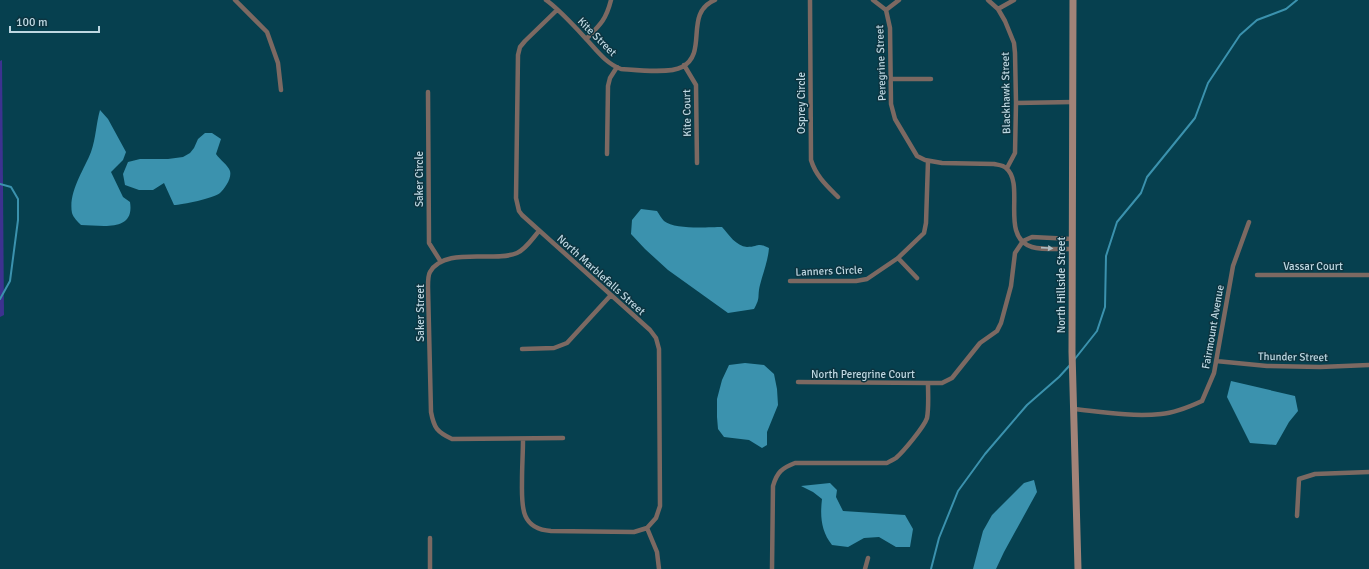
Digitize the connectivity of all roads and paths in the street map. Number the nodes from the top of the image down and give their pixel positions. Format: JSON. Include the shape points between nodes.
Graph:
{"nodes":[{"id":1,"x":235,"y":0,"type":"edge"},
{"id":2,"x":546,"y":0,"type":"edge"},
{"id":3,"x":611,"y":0,"type":"edge"},
{"id":4,"x":715,"y":0,"type":"edge"},
{"id":5,"x":810,"y":0,"type":"edge"},
{"id":6,"x":873,"y":0,"type":"edge"},
{"id":7,"x":899,"y":0,"type":"edge"},
{"id":8,"x":988,"y":0,"type":"edge"},
{"id":9,"x":1014,"y":0,"type":"edge"},
{"id":10,"x":1074,"y":0,"type":"edge"},
{"id":11,"x":998,"y":9,"type":"junction"},
{"id":12,"x":557,"y":10,"type":"junction"},
{"id":13,"x":886,"y":10,"type":"junction"},
{"id":14,"x":586,"y":39,"type":"junction"},
{"id":15,"x":684,"y":65,"type":"junction"},
{"id":16,"x":617,"y":67,"type":"junction"},
{"id":17,"x":891,"y":79,"type":"junction"},
{"id":18,"x":931,"y":79,"type":"dead end"},
{"id":19,"x":281,"y":90,"type":"dead end"},
{"id":20,"x":428,"y":92,"type":"dead end"},
{"id":21,"x":1073,"y":102,"type":"junction"},
{"id":22,"x":1016,"y":103,"type":"junction"},
{"id":23,"x":607,"y":154,"type":"dead end"},
{"id":24,"x":928,"y":161,"type":"junction"},
{"id":25,"x":697,"y":163,"type":"dead end"},
{"id":26,"x":1007,"y":168,"type":"junction"},
{"id":27,"x":838,"y":197,"type":"dead end"},
{"id":28,"x":1249,"y":222,"type":"dead end"},
{"id":29,"x":539,"y":231,"type":"junction"},
{"id":30,"x":1072,"y":239,"type":"junction"},
{"id":31,"x":1023,"y":241,"type":"junction"},
{"id":32,"x":1072,"y":250,"type":"junction"},
{"id":33,"x":898,"y":258,"type":"junction"},
{"id":34,"x":440,"y":262,"type":"junction"},
{"id":35,"x":1256,"y":275,"type":"dead end"},
{"id":36,"x":1369,"y":275,"type":"edge"},
{"id":37,"x":917,"y":278,"type":"dead end"},
{"id":38,"x":790,"y":281,"type":"dead end"},
{"id":39,"x":611,"y":295,"type":"junction"},
{"id":40,"x":522,"y":349,"type":"dead end"},
{"id":41,"x":1216,"y":361,"type":"junction"},
{"id":42,"x":1369,"y":365,"type":"edge"},
{"id":43,"x":798,"y":382,"type":"dead end"},
{"id":44,"x":928,"y":383,"type":"junction"},
{"id":45,"x":1074,"y":409,"type":"junction"},
{"id":46,"x":563,"y":438,"type":"dead end"},
{"id":47,"x":523,"y":440,"type":"junction"},
{"id":48,"x":1369,"y":472,"type":"edge"},
{"id":49,"x":1297,"y":516,"type":"dead end"},
{"id":50,"x":647,"y":528,"type":"junction"},
{"id":51,"x":430,"y":538,"type":"dead end"},
{"id":52,"x":868,"y":558,"type":"dead end"},
{"id":53,"x":430,"y":569,"type":"edge"},
{"id":54,"x":659,"y":569,"type":"edge"},
{"id":55,"x":772,"y":569,"type":"edge"},
{"id":56,"x":865,"y":569,"type":"edge"},
{"id":57,"x":1078,"y":569,"type":"edge"}],
"edges":[{"from":1,"to":19,"type":"street","via":[[267,32],[278,63]]},
{"from":2,"to":12,"type":"street","name":"Kite Street"},
{"from":3,"to":14,"type":"street","via":[[603,21]]},
{"from":4,"to":15,"type":"street","via":[[703,8],[699,16],[694,52],[689,62]]},
{"from":5,"to":27,"type":"street","name":"Osprey Circle","via":[[811,160],[820,180]]},
{"from":6,"to":13,"type":"street"},
{"from":7,"to":13,"type":"street"},
{"from":8,"to":11,"type":"street","name":"Blackhawk Street"},
{"from":9,"to":11,"type":"street"},
{"from":10,"to":21,"type":"main road","name":"North Hillside Street"},
{"from":11,"to":22,"type":"street","name":"Blackhawk Street","via":[[1014,43]]},
{"from":12,"to":14,"type":"street","name":"Kite Street"},
{"from":12,"to":29,"type":"street","name":"North Marblefalls Street","via":[[522,44],[517,59],[516,198],[522,216]]},
{"from":13,"to":17,"type":"street","name":"Peregrine Street","via":[[890,28]]},
{"from":14,"to":16,"type":"street","name":"Kite Street"},
{"from":15,"to":16,"type":"street","name":"Kite Street","via":[[682,68],[665,71]]},
{"from":15,"to":25,"type":"street","name":"Kite Court","via":[[696,85]]},
{"from":16,"to":23,"type":"street","via":[[608,86]]},
{"from":17,"to":18,"type":"street"},
{"from":17,"to":24,"type":"street","name":"Peregrine Street","via":[[891,104],[895,119],[917,156]]},
{"from":20,"to":34,"type":"street","name":"Saker Circle","via":[[429,243]]},
{"from":21,"to":22,"type":"street"},
{"from":21,"to":30,"type":"main road","name":"North Hillside Street"},
{"from":22,"to":26,"type":"street","name":"Blackhawk Street","via":[[1015,153]]},
{"from":24,"to":26,"type":"street","via":[[994,164]]},
{"from":24,"to":33,"type":"street","name":"Lanners Circle","via":[[924,233]]},
{"from":26,"to":31,"type":"street","via":[[1013,178],[1015,226],[1017,235]]},
{"from":28,"to":41,"type":"street","name":"Fairmount Avenue","via":[[1233,266]]},
{"from":29,"to":34,"type":"street","via":[[524,248],[512,255],[450,257]]},
{"from":29,"to":39,"type":"street","name":"North Marblefalls Street"},
{"from":30,"to":31,"type":"street","via":[[1032,237]]},
{"from":30,"to":32,"type":"main road","name":"North Hillside Street"},
{"from":31,"to":32,"type":"street","one_way":true,"via":[[1032,247]]},
{"from":31,"to":44,"type":"street","name":"North Peregrine Court","via":[[1015,253],[1011,286],[997,331],[980,343],[952,378],[942,383]]},
{"from":32,"to":45,"type":"main road","name":"North Hillside Street"},
{"from":33,"to":37,"type":"street"},
{"from":33,"to":38,"type":"street","name":"Lanners Circle","via":[[867,279]]},
{"from":34,"to":47,"type":"street","name":"Saker Street","via":[[430,272],[428,287],[433,425],[440,434],[452,439]]},
{"from":35,"to":36,"type":"street","name":"Vassar Court"},
{"from":39,"to":40,"type":"street","via":[[567,343],[554,348]]},
{"from":39,"to":50,"type":"street","name":"North Marblefalls Street","via":[[650,330],[659,347],[660,506],[656,518]]},
{"from":41,"to":42,"type":"street","name":"Thunder Street","via":[[1268,366]]},
{"from":41,"to":45,"type":"street","name":"Fairmount Avenue","via":[[1214,374],[1202,401],[1186,408],[1162,414],[1126,414]]},
{"from":43,"to":44,"type":"street","name":"North Peregrine Court"},
{"from":44,"to":55,"type":"street","via":[[926,420],[894,460],[795,463],[782,469],[773,486]]},
{"from":45,"to":57,"type":"main road","name":"North Hillside Street"},
{"from":46,"to":47,"type":"street"},
{"from":47,"to":50,"type":"street","via":[[523,507],[526,518],[534,527],[551,531],[634,532]]},
{"from":48,"to":49,"type":"street","via":[[1315,474],[1299,479]]},
{"from":50,"to":54,"type":"street","via":[[657,552]]},
{"from":51,"to":53,"type":"street"},
{"from":52,"to":56,"type":"street"}]}
